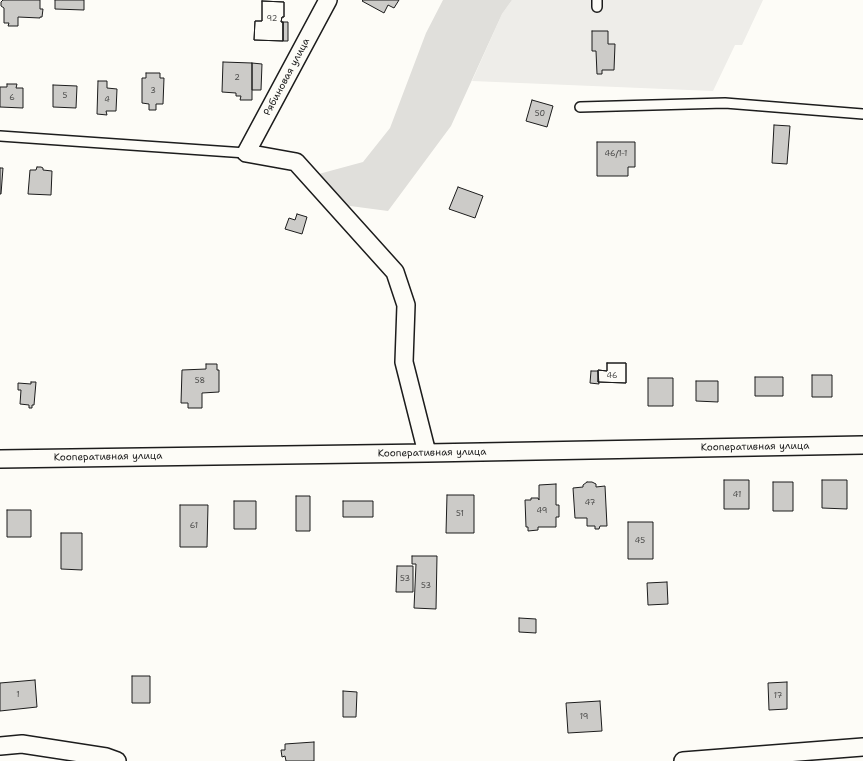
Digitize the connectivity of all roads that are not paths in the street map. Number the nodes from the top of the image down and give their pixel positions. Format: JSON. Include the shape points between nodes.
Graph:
{"nodes":[{"id":1,"x":328,"y":0,"type":"edge"},
{"id":2,"x":580,"y":107,"type":"dead end"},
{"id":3,"x":863,"y":114,"type":"edge"},
{"id":4,"x":0,"y":136,"type":"edge"},
{"id":5,"x":246,"y":153,"type":"junction"},
{"id":6,"x":863,"y":445,"type":"edge"},
{"id":7,"x":427,"y":453,"type":"junction"},
{"id":8,"x":0,"y":459,"type":"edge"},
{"id":9,"x":0,"y":746,"type":"edge"},
{"id":10,"x":863,"y":747,"type":"edge"},
{"id":11,"x":117,"y":761,"type":"edge"},
{"id":12,"x":683,"y":761,"type":"edge"}],
"edges":[{"from":1,"to":5,"type":"street","name":"Рябиновая улица"},
{"from":2,"to":3,"type":"lane","via":[[725,103]]},
{"from":4,"to":5,"type":"lane"},
{"from":5,"to":7,"type":"street","via":[[296,162],[395,272],[406,305],[404,362]]},
{"from":6,"to":7,"type":"street","name":"Кооперативная улица"},
{"from":7,"to":8,"type":"street","name":"Кооперативная улица"},
{"from":9,"to":11,"type":"street","via":[[22,744]]},
{"from":10,"to":12,"type":"street"}]}
